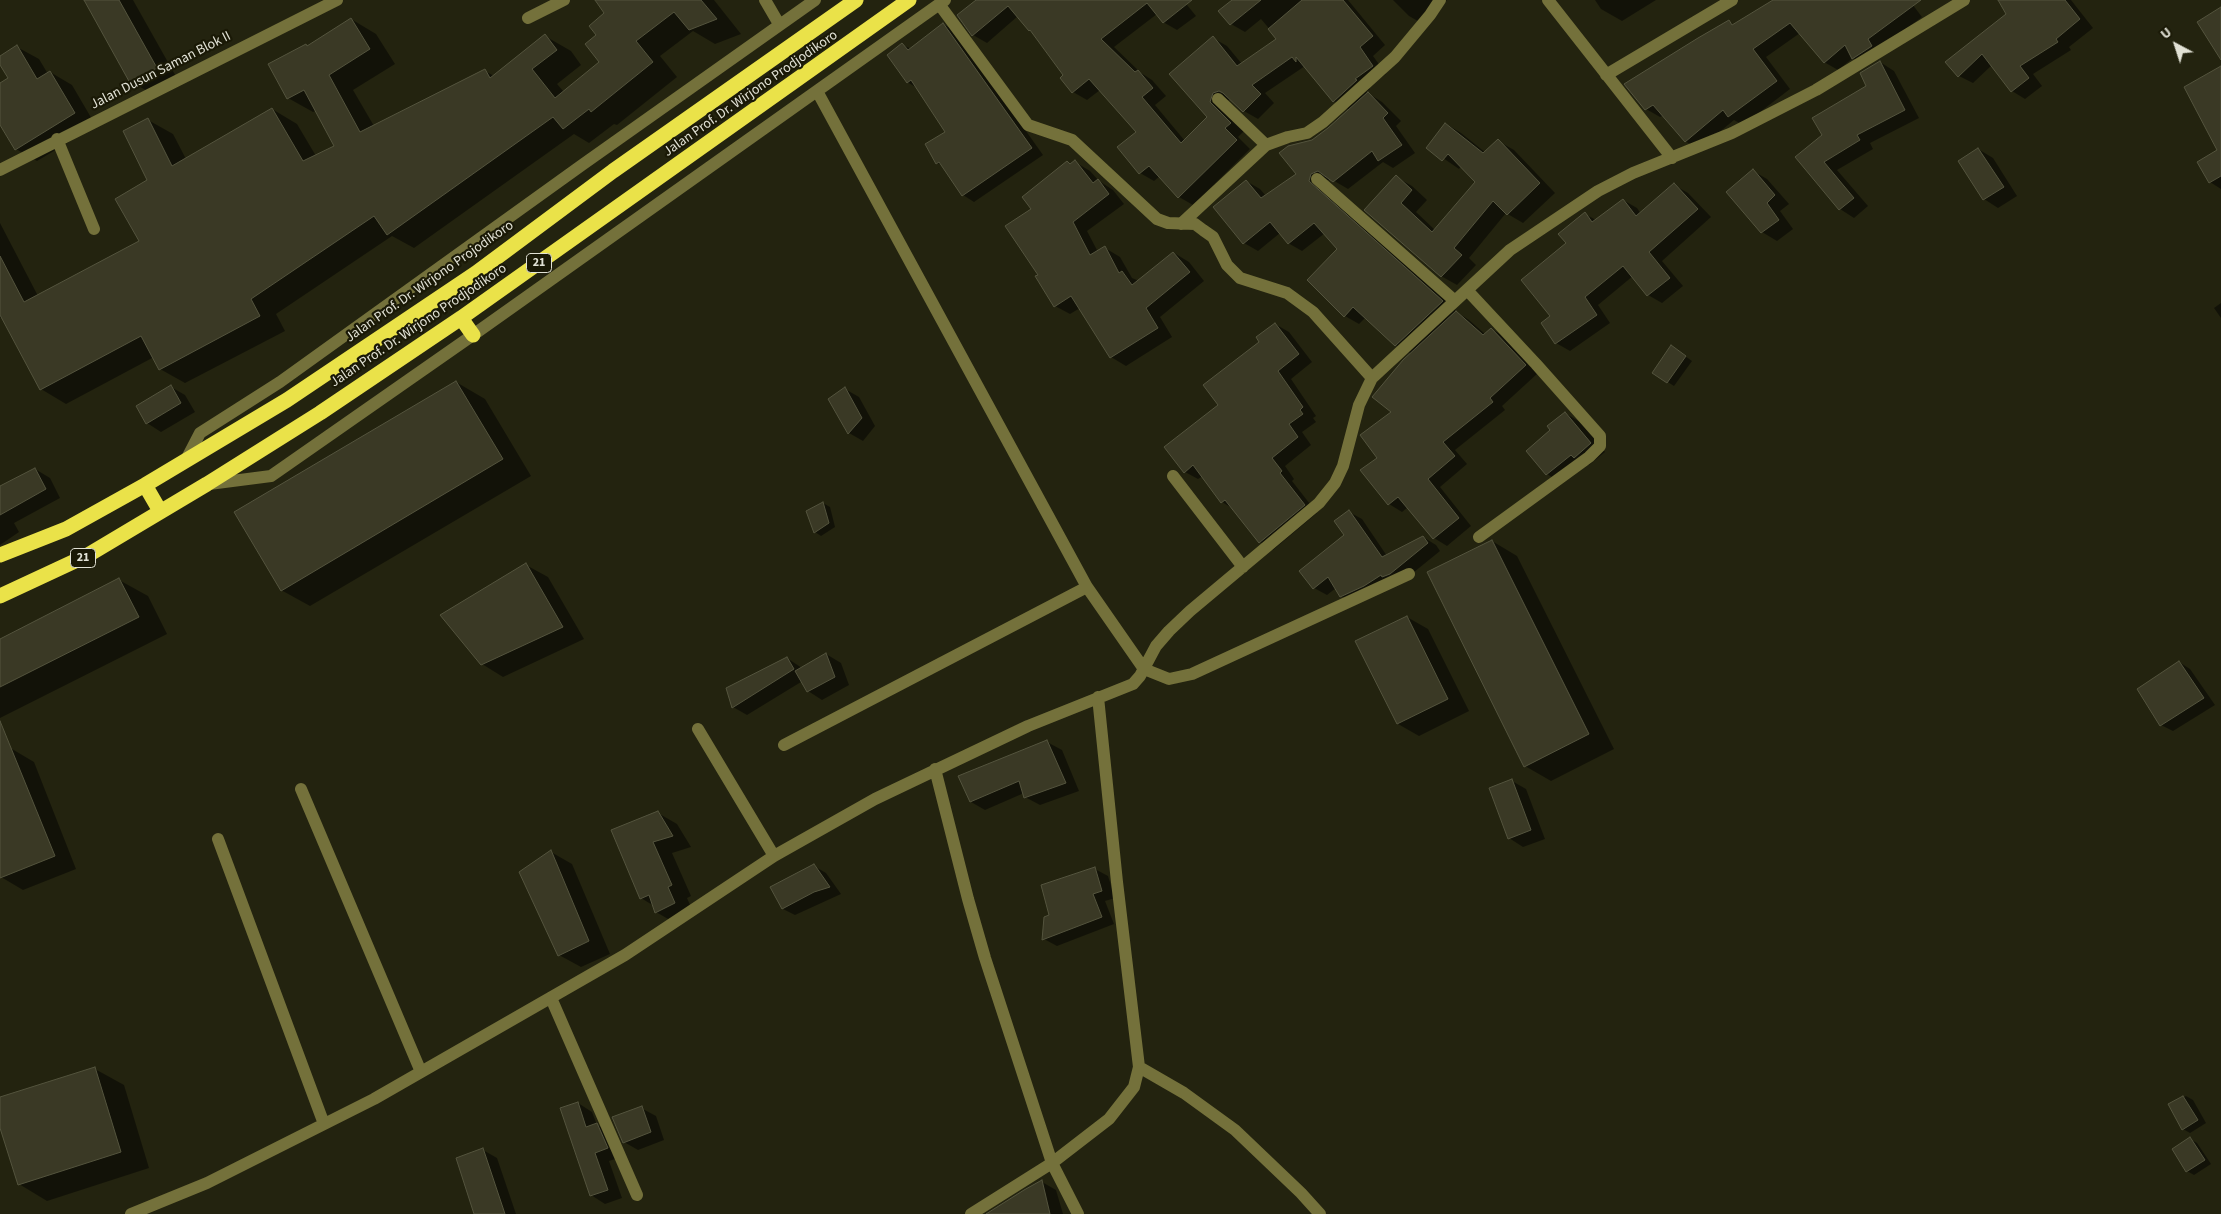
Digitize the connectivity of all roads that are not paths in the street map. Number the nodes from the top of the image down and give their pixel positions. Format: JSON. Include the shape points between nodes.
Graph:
{"nodes":[{"id":1,"x":337,"y":0,"type":"edge"},
{"id":2,"x":564,"y":0,"type":"edge"},
{"id":3,"x":765,"y":0,"type":"edge"},
{"id":4,"x":815,"y":0,"type":"edge"},
{"id":5,"x":856,"y":0,"type":"edge"},
{"id":6,"x":909,"y":0,"type":"edge"},
{"id":7,"x":1440,"y":0,"type":"edge"},
{"id":8,"x":1548,"y":0,"type":"edge"},
{"id":9,"x":1732,"y":0,"type":"edge"},
{"id":10,"x":1964,"y":0,"type":"edge"},
{"id":11,"x":942,"y":2,"type":"edge"},
{"id":12,"x":528,"y":18,"type":"dead end"},
{"id":13,"x":779,"y":24,"type":"junction"},
{"id":14,"x":1606,"y":75,"type":"junction"},
{"id":15,"x":817,"y":91,"type":"junction"},
{"id":16,"x":1218,"y":100,"type":"dead end"},
{"id":17,"x":57,"y":140,"type":"junction"},
{"id":18,"x":1266,"y":145,"type":"junction"},
{"id":19,"x":1672,"y":158,"type":"junction"},
{"id":20,"x":0,"y":170,"type":"edge"},
{"id":21,"x":1317,"y":179,"type":"dead end"},
{"id":22,"x":1181,"y":224,"type":"junction"},
{"id":23,"x":94,"y":229,"type":"dead end"},
{"id":24,"x":1467,"y":290,"type":"junction"},
{"id":25,"x":1455,"y":301,"type":"junction"},
{"id":26,"x":461,"y":318,"type":"junction"},
{"id":27,"x":473,"y":335,"type":"junction"},
{"id":28,"x":1372,"y":378,"type":"junction"},
{"id":29,"x":186,"y":460,"type":"junction"},
{"id":30,"x":1173,"y":476,"type":"dead end"},
{"id":31,"x":145,"y":484,"type":"junction"},
{"id":32,"x":207,"y":484,"type":"junction"},
{"id":33,"x":160,"y":511,"type":"junction"},
{"id":34,"x":1479,"y":537,"type":"dead end"},
{"id":35,"x":0,"y":555,"type":"edge"},
{"id":36,"x":1242,"y":567,"type":"junction"},
{"id":37,"x":1409,"y":574,"type":"dead end"},
{"id":38,"x":1087,"y":587,"type":"junction"},
{"id":39,"x":0,"y":596,"type":"edge"},
{"id":40,"x":1144,"y":669,"type":"junction"},
{"id":41,"x":1098,"y":697,"type":"junction"},
{"id":42,"x":698,"y":729,"type":"dead end"},
{"id":43,"x":784,"y":745,"type":"dead end"},
{"id":44,"x":935,"y":769,"type":"junction"},
{"id":45,"x":302,"y":789,"type":"dead end"},
{"id":46,"x":218,"y":839,"type":"dead end"},
{"id":47,"x":774,"y":856,"type":"junction"},
{"id":48,"x":551,"y":998,"type":"junction"},
{"id":49,"x":1138,"y":1067,"type":"junction"},
{"id":50,"x":421,"y":1072,"type":"junction"},
{"id":51,"x":324,"y":1124,"type":"junction"},
{"id":52,"x":1052,"y":1163,"type":"junction"},
{"id":53,"x":637,"y":1195,"type":"dead end"},
{"id":54,"x":131,"y":1214,"type":"edge"},
{"id":55,"x":971,"y":1214,"type":"edge"},
{"id":56,"x":1078,"y":1214,"type":"edge"},
{"id":57,"x":1320,"y":1214,"type":"edge"}],
"edges":[{"from":1,"to":17,"type":"street","name":"Jalan Dusun Saman Blok II"},
{"from":2,"to":12,"type":"street"},
{"from":3,"to":13,"type":"street"},
{"from":4,"to":13,"type":"street"},
{"from":5,"to":29,"type":"highway","name":"Jalan Prof. Dr. Wirjono Projodikoro","number":"21","via":[[613,170],[476,273],[287,400]]},
{"from":6,"to":26,"type":"highway","name":"Jalan Prof. Dr. Wirjono Prodjodikoro","number":"21"},
{"from":7,"to":18,"type":"street","via":[[1395,57],[1323,122],[1306,133]]},
{"from":8,"to":14,"type":"street"},
{"from":9,"to":14,"type":"street"},
{"from":10,"to":19,"type":"street","via":[[1816,90],[1732,133]]},
{"from":11,"to":15,"type":"street"},
{"from":11,"to":22,"type":"street","via":[[1028,125],[1072,140],[1157,219]]},
{"from":13,"to":29,"type":"street","via":[[280,382],[200,433]]},
{"from":14,"to":19,"type":"street"},
{"from":15,"to":27,"type":"street"},
{"from":15,"to":38,"type":"street"},
{"from":16,"to":18,"type":"street"},
{"from":17,"to":20,"type":"street","name":"Jalan Dusun Saman Blok II"},
{"from":17,"to":23,"type":"street"},
{"from":18,"to":22,"type":"street"},
{"from":19,"to":24,"type":"street","via":[[1598,191],[1510,250]]},
{"from":21,"to":25,"type":"street"},
{"from":22,"to":28,"type":"street","via":[[1195,224],[1213,238],[1227,265],[1240,278],[1287,293],[1313,312]]},
{"from":24,"to":25,"type":"street"},
{"from":24,"to":34,"type":"street","via":[[1600,436],[1600,446],[1589,457]]},
{"from":25,"to":28,"type":"street"},
{"from":26,"to":27,"type":"highway"},
{"from":26,"to":32,"type":"highway","name":"Jalan Prof. Dr. Wirjono Prodjodikoro","number":"21"},
{"from":27,"to":32,"type":"street","via":[[271,476]]},
{"from":28,"to":36,"type":"street","via":[[1359,405],[1343,466],[1335,483],[1319,504]]},
{"from":29,"to":31,"type":"highway","name":"Jalan Prof. Dr. Wirjono Projodikoro","number":"21"},
{"from":30,"to":36,"type":"street"},
{"from":31,"to":33,"type":"highway"},
{"from":31,"to":35,"type":"highway","name":"Jalan Prof. Dr. Wirjono Projodikoro","number":"21","via":[[66,528]]},
{"from":32,"to":33,"type":"highway","name":"Jalan Prof. Dr. Wirjono Prodjodikoro","number":"21"},
{"from":33,"to":39,"type":"highway","number":"21","via":[[88,555]]},
{"from":36,"to":40,"type":"street","via":[[1169,631],[1156,646]]},
{"from":37,"to":40,"type":"street","via":[[1192,674],[1169,679]]},
{"from":38,"to":40,"type":"street"},
{"from":38,"to":43,"type":"street"},
{"from":40,"to":41,"type":"street","via":[[1133,684]]},
{"from":41,"to":44,"type":"street"},
{"from":41,"to":49,"type":"street"},
{"from":42,"to":47,"type":"street"},
{"from":44,"to":47,"type":"street"},
{"from":44,"to":52,"type":"street","via":[[975,925]]},
{"from":45,"to":50,"type":"street"},
{"from":46,"to":51,"type":"street"},
{"from":47,"to":48,"type":"street","via":[[626,955]]},
{"from":48,"to":50,"type":"street"},
{"from":48,"to":53,"type":"street"},
{"from":49,"to":52,"type":"street","via":[[1134,1087],[1109,1119]]},
{"from":49,"to":57,"type":"street","via":[[1184,1093],[1235,1130]]},
{"from":50,"to":51,"type":"street"},
{"from":51,"to":54,"type":"street","via":[[207,1183]]},
{"from":52,"to":55,"type":"street"},
{"from":52,"to":56,"type":"street"}]}
